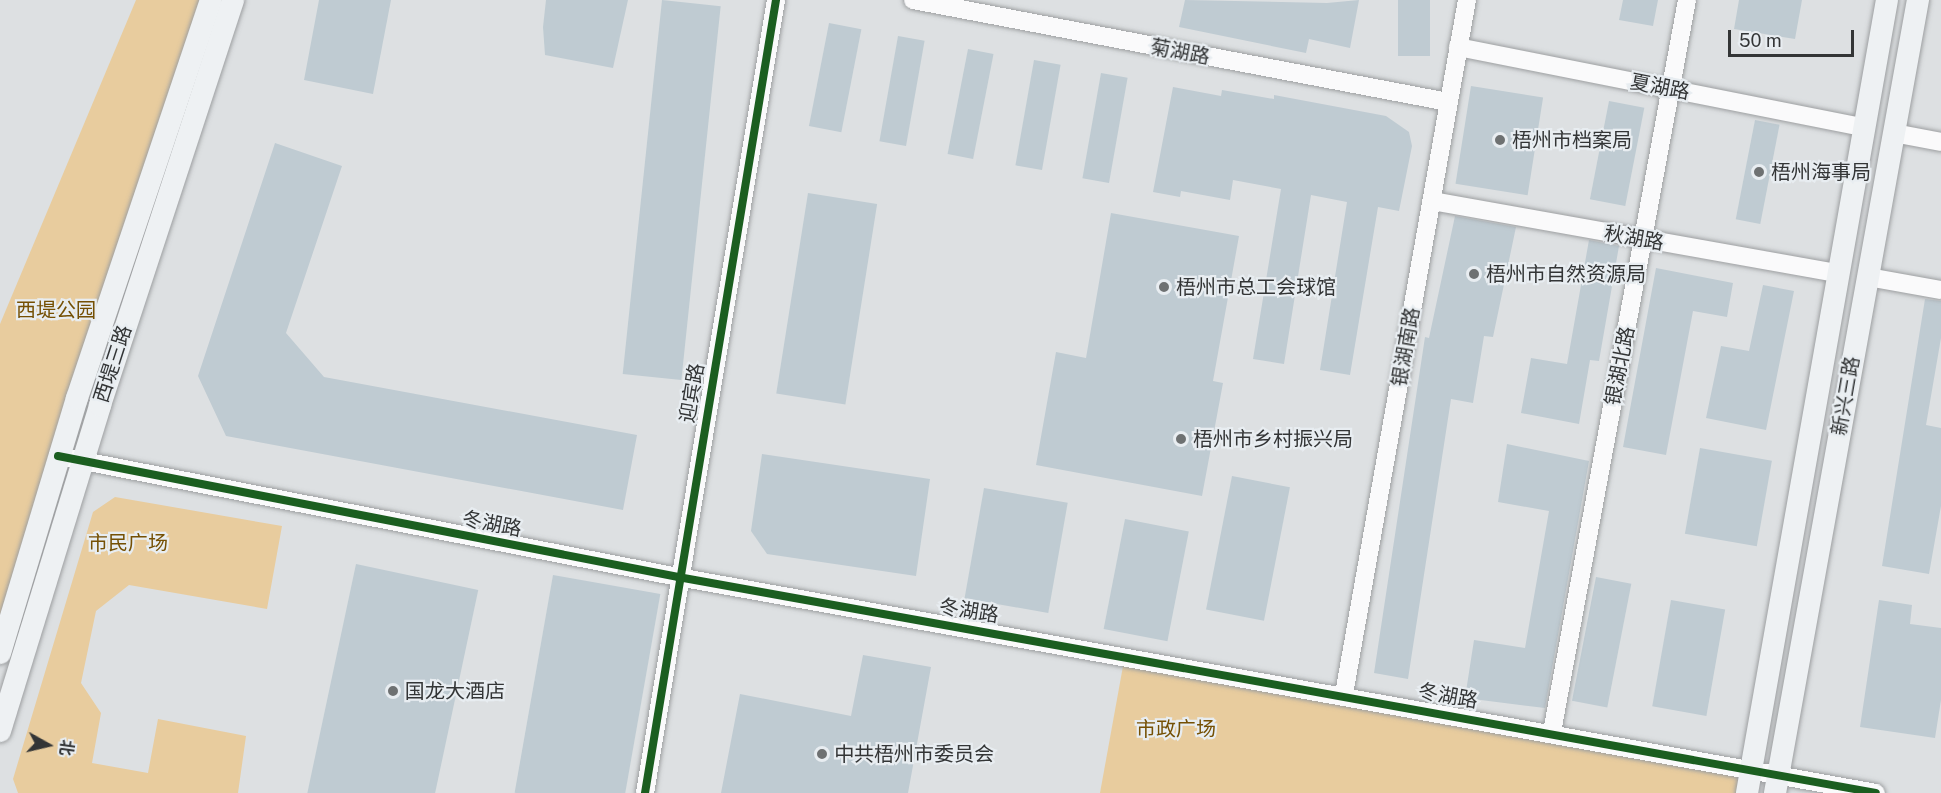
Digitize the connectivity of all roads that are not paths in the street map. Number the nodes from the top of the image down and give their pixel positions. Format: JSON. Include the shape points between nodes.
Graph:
{"nodes":[{"id":1,"x":211,"y":0,"type":"edge"},
{"id":2,"x":233,"y":0,"type":"edge"},
{"id":3,"x":776,"y":0,"type":"edge"},
{"id":4,"x":913,"y":0,"type":"edge"},
{"id":5,"x":1467,"y":0,"type":"edge"},
{"id":6,"x":1688,"y":0,"type":"edge"},
{"id":7,"x":1887,"y":0,"type":"edge"},
{"id":8,"x":1918,"y":0,"type":"edge"},
{"id":9,"x":1458,"y":47,"type":"junction"},
{"id":10,"x":1671,"y":90,"type":"junction"},
{"id":11,"x":1448,"y":102,"type":"junction"},
{"id":12,"x":1863,"y":127,"type":"junction"},
{"id":13,"x":1894,"y":133,"type":"junction"},
{"id":14,"x":1941,"y":142,"type":"edge"},
{"id":15,"x":1432,"y":201,"type":"junction"},
{"id":16,"x":1643,"y":239,"type":"junction"},
{"id":17,"x":1837,"y":273,"type":"junction"},
{"id":18,"x":1868,"y":277,"type":"junction"},
{"id":19,"x":1941,"y":290,"type":"edge"},
{"id":20,"x":58,"y":456,"type":"junction"},
{"id":21,"x":82,"y":462,"type":"junction"},
{"id":22,"x":678,"y":577,"type":"junction"},
{"id":23,"x":0,"y":653,"type":"edge"},
{"id":24,"x":1344,"y":694,"type":"junction"},
{"id":25,"x":0,"y":731,"type":"edge"},
{"id":26,"x":1552,"y":732,"type":"junction"},
{"id":27,"x":1752,"y":768,"type":"junction"},
{"id":28,"x":1777,"y":783,"type":"edge"},
{"id":29,"x":645,"y":793,"type":"edge"},
{"id":30,"x":1747,"y":793,"type":"edge"},
{"id":31,"x":1876,"y":793,"type":"edge"}],
"edges":[{"from":1,"to":20,"type":"main road","name":"西堤三路"},
{"from":2,"to":21,"type":"main road","name":"西堤三路"},
{"from":3,"to":22,"type":"street","name":"迎宾路"},
{"from":4,"to":11,"type":"street","name":"菊湖路"},
{"from":5,"to":9,"type":"street","name":"银湖南路"},
{"from":6,"to":10,"type":"street","name":"银湖北路"},
{"from":7,"to":12,"type":"main road","name":"新兴三路"},
{"from":8,"to":13,"type":"main road","name":"新兴三路"},
{"from":9,"to":10,"type":"street","name":"夏湖路"},
{"from":9,"to":11,"type":"street","name":"银湖南路"},
{"from":10,"to":12,"type":"street","name":"夏湖路"},
{"from":10,"to":16,"type":"street","name":"银湖北路"},
{"from":11,"to":15,"type":"street","name":"银湖南路"},
{"from":12,"to":17,"type":"main road","name":"新兴三路"},
{"from":13,"to":14,"type":"street"},
{"from":13,"to":18,"type":"main road","name":"新兴三路"},
{"from":15,"to":16,"type":"street","name":"秋湖路"},
{"from":15,"to":24,"type":"street","name":"银湖南路"},
{"from":16,"to":17,"type":"street","name":"秋湖路"},
{"from":16,"to":26,"type":"street","name":"银湖北路"},
{"from":17,"to":27,"type":"main road","name":"新兴三路"},
{"from":18,"to":19,"type":"street"},
{"from":18,"to":28,"type":"main road","name":"新兴三路"},
{"from":20,"to":21,"type":"street","name":"冬湖路"},
{"from":20,"to":23,"type":"main road","name":"西堤三路"},
{"from":21,"to":22,"type":"street","name":"冬湖路"},
{"from":21,"to":25,"type":"main road","name":"西堤三路"},
{"from":22,"to":24,"type":"street","name":"冬湖路"},
{"from":22,"to":29,"type":"street","name":"迎宾路"},
{"from":24,"to":26,"type":"street","name":"冬湖路"},
{"from":26,"to":27,"type":"street","name":"冬湖路"},
{"from":27,"to":28,"type":"street","name":"冬湖路"},
{"from":27,"to":30,"type":"main road","name":"新兴三路"},
{"from":28,"to":31,"type":"street","name":"冬湖路"}]}
